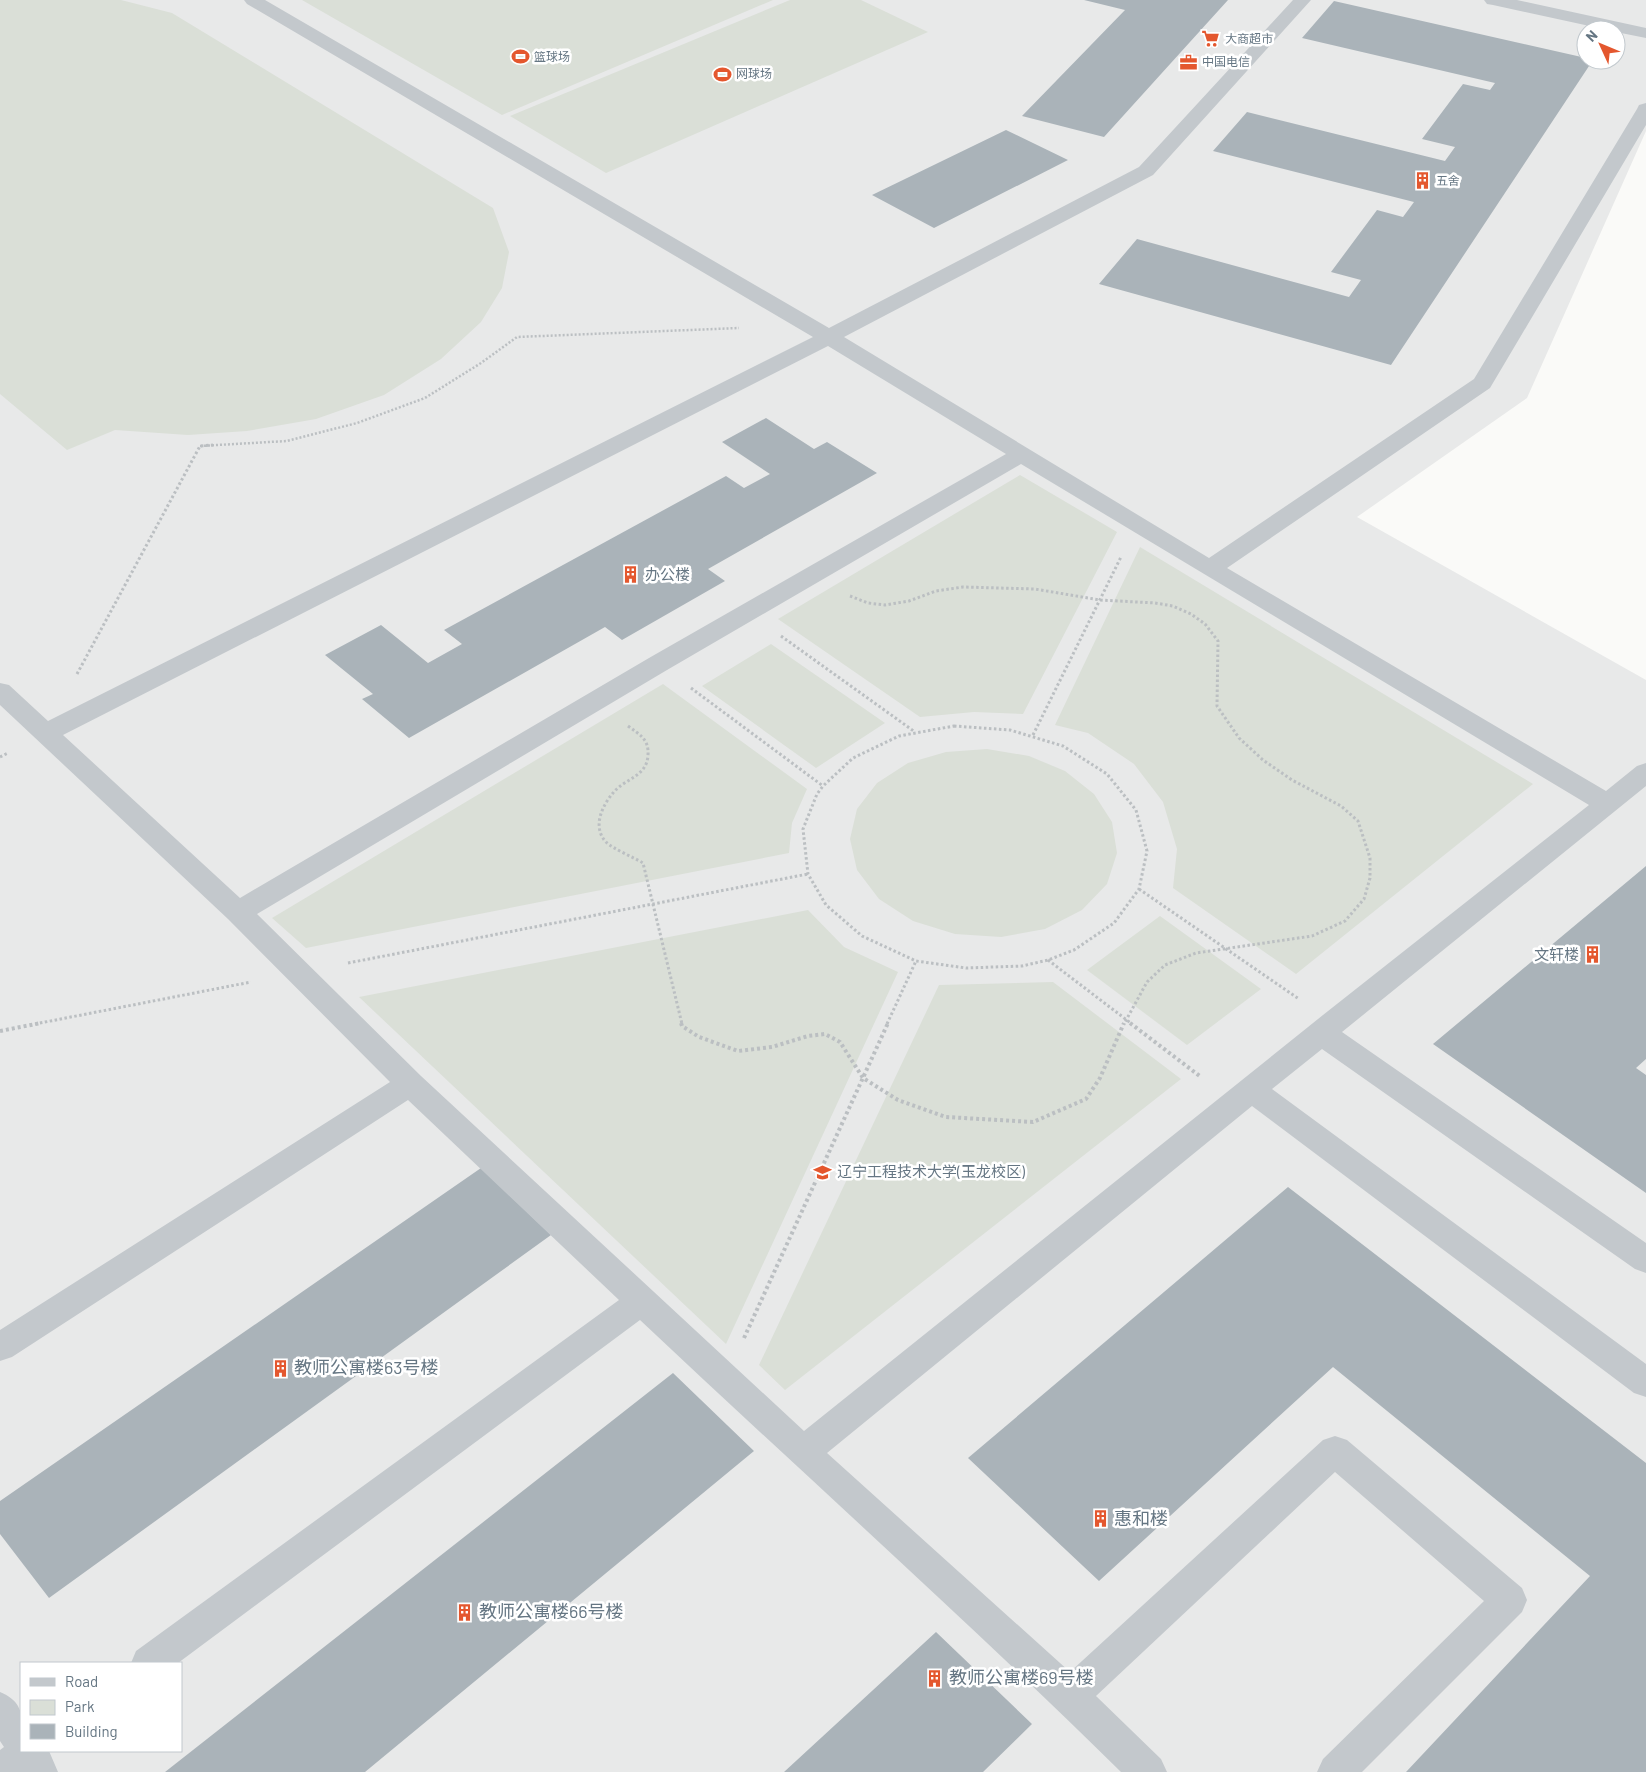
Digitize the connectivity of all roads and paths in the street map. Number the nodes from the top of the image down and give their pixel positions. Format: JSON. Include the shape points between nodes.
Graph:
{"nodes":[{"id":1,"x":253,"y":0,"type":"edge"},
{"id":2,"x":1302,"y":0,"type":"edge"},
{"id":3,"x":1493,"y":0,"type":"edge"},
{"id":4,"x":1646,"y":33,"type":"edge"},
{"id":5,"x":1646,"y":109,"type":"edge"},
{"id":6,"x":818,"y":331,"type":"junction"},
{"id":7,"x":1021,"y":455,"type":"junction"},
{"id":8,"x":1137,"y":525,"type":"junction"},
{"id":9,"x":1210,"y":568,"type":"junction"},
{"id":10,"x":816,"y":573,"type":"junction"},
{"id":11,"x":1100,"y":600,"type":"junction"},
{"id":12,"x":748,"y":612,"type":"junction"},
{"id":13,"x":658,"y":664,"type":"junction"},
{"id":14,"x":0,"y":691,"type":"edge"},
{"id":15,"x":596,"y":701,"type":"junction"},
{"id":16,"x":915,"y":732,"type":"junction"},
{"id":17,"x":46,"y":733,"type":"junction"},
{"id":18,"x":1033,"y":736,"type":"junction"},
{"id":19,"x":1646,"y":772,"type":"edge"},
{"id":20,"x":823,"y":786,"type":"junction"},
{"id":21,"x":1608,"y":804,"type":"junction"},
{"id":22,"x":808,"y":874,"type":"junction"},
{"id":23,"x":1139,"y":889,"type":"junction"},
{"id":24,"x":654,"y":904,"type":"junction"},
{"id":25,"x":238,"y":912,"type":"junction"},
{"id":26,"x":1227,"y":950,"type":"junction"},
{"id":27,"x":1048,"y":960,"type":"junction"},
{"id":28,"x":916,"y":961,"type":"junction"},
{"id":29,"x":298,"y":973,"type":"junction"},
{"id":30,"x":1126,"y":1019,"type":"junction"},
{"id":31,"x":1327,"y":1028,"type":"junction"},
{"id":32,"x":0,"y":1030,"type":"edge"},
{"id":33,"x":863,"y":1078,"type":"junction"},
{"id":34,"x":410,"y":1084,"type":"junction"},
{"id":35,"x":1244,"y":1096,"type":"junction"},
{"id":36,"x":1646,"y":1260,"type":"edge"},
{"id":37,"x":642,"y":1301,"type":"junction"},
{"id":38,"x":0,"y":1347,"type":"edge"},
{"id":39,"x":725,"y":1380,"type":"junction"},
{"id":40,"x":1646,"y":1383,"type":"edge"},
{"id":41,"x":803,"y":1452,"type":"junction"},
{"id":42,"x":150,"y":1662,"type":"edge"},
{"id":43,"x":1070,"y":1696,"type":"junction"},
{"id":44,"x":0,"y":1710,"type":"edge"},
{"id":45,"x":20,"y":1738,"type":"edge"},
{"id":46,"x":29,"y":1752,"type":"edge"},
{"id":47,"x":30,"y":1752,"type":"edge"},
{"id":48,"x":1,"y":1772,"type":"edge"},
{"id":49,"x":39,"y":1772,"type":"edge"},
{"id":50,"x":1148,"y":1772,"type":"edge"},
{"id":51,"x":1336,"y":1772,"type":"edge"}],
"edges":[{"from":1,"to":6,"type":"street"},
{"from":2,"to":6,"type":"street","via":[[1146,171]]},
{"from":3,"to":4,"type":"street"},
{"from":5,"to":9,"type":"street","via":[[1482,383]]},
{"from":6,"to":7,"type":"street"},
{"from":6,"to":17,"type":"street"},
{"from":6,"to":17,"type":"path","via":[[517,336],[425,398],[357,423],[287,441],[200,446]]},
{"from":7,"to":8,"type":"street"},
{"from":7,"to":10,"type":"street"},
{"from":8,"to":9,"type":"street"},
{"from":8,"to":11,"type":"path"},
{"from":9,"to":21,"type":"street"},
{"from":10,"to":11,"type":"path","via":[[858,601],[885,605],[963,587],[1035,589]]},
{"from":10,"to":12,"type":"street"},
{"from":11,"to":18,"type":"path"},
{"from":11,"to":26,"type":"path","via":[[1155,602],[1173,606],[1205,624],[1218,640],[1218,706],[1239,738],[1262,760],[1292,780],[1341,806],[1358,821],[1366,841],[1370,878],[1364,899],[1345,921],[1312,936]]},
{"from":12,"to":13,"type":"street"},
{"from":12,"to":16,"type":"path"},
{"from":13,"to":15,"type":"street"},
{"from":13,"to":20,"type":"path"},
{"from":14,"to":17,"type":"street"},
{"from":15,"to":24,"type":"path","via":[[646,740],[649,747],[648,763],[641,773],[613,792],[598,819],[606,842],[643,863]]},
{"from":15,"to":25,"type":"street"},
{"from":16,"to":18,"type":"path","via":[[954,726],[1010,730]]},
{"from":16,"to":20,"type":"path","via":[[853,758]]},
{"from":17,"to":25,"type":"street"},
{"from":18,"to":23,"type":"path","via":[[1063,746],[1107,774],[1136,810],[1147,851]]},
{"from":19,"to":21,"type":"street"},
{"from":20,"to":22,"type":"path","via":[[804,829]]},
{"from":21,"to":31,"type":"street"},
{"from":22,"to":24,"type":"path"},
{"from":22,"to":28,"type":"path","via":[[826,905],[862,936]]},
{"from":23,"to":26,"type":"path"},
{"from":23,"to":27,"type":"path","via":[[1114,923],[1074,950]]},
{"from":24,"to":29,"type":"path"},
{"from":24,"to":33,"type":"path","via":[[679,1016],[682,1026],[689,1032],[738,1051],[772,1047],[824,1034],[840,1042]]},
{"from":25,"to":29,"type":"street"},
{"from":26,"to":30,"type":"path","via":[[1196,953],[1165,965],[1147,982]]},
{"from":26,"to":31,"type":"path"},
{"from":27,"to":28,"type":"path","via":[[1022,966],[966,968]]},
{"from":27,"to":30,"type":"path"},
{"from":28,"to":33,"type":"path"},
{"from":29,"to":32,"type":"path"},
{"from":29,"to":34,"type":"street"},
{"from":30,"to":33,"type":"path","via":[[1100,1078],[1086,1099],[1033,1122],[946,1116],[898,1100]]},
{"from":30,"to":35,"type":"path"},
{"from":31,"to":35,"type":"street"},
{"from":31,"to":36,"type":"street"},
{"from":33,"to":39,"type":"path"},
{"from":34,"to":37,"type":"street"},
{"from":34,"to":38,"type":"street"},
{"from":35,"to":40,"type":"street"},
{"from":35,"to":41,"type":"street"},
{"from":37,"to":39,"type":"street"},
{"from":37,"to":42,"type":"street"},
{"from":39,"to":41,"type":"street"},
{"from":41,"to":43,"type":"street"},
{"from":43,"to":50,"type":"street"},
{"from":43,"to":51,"type":"street","via":[[1335,1452],[1509,1600]]},
{"from":44,"to":45,"type":"street"},
{"from":46,"to":48,"type":"street"},
{"from":47,"to":49,"type":"street"}]}
